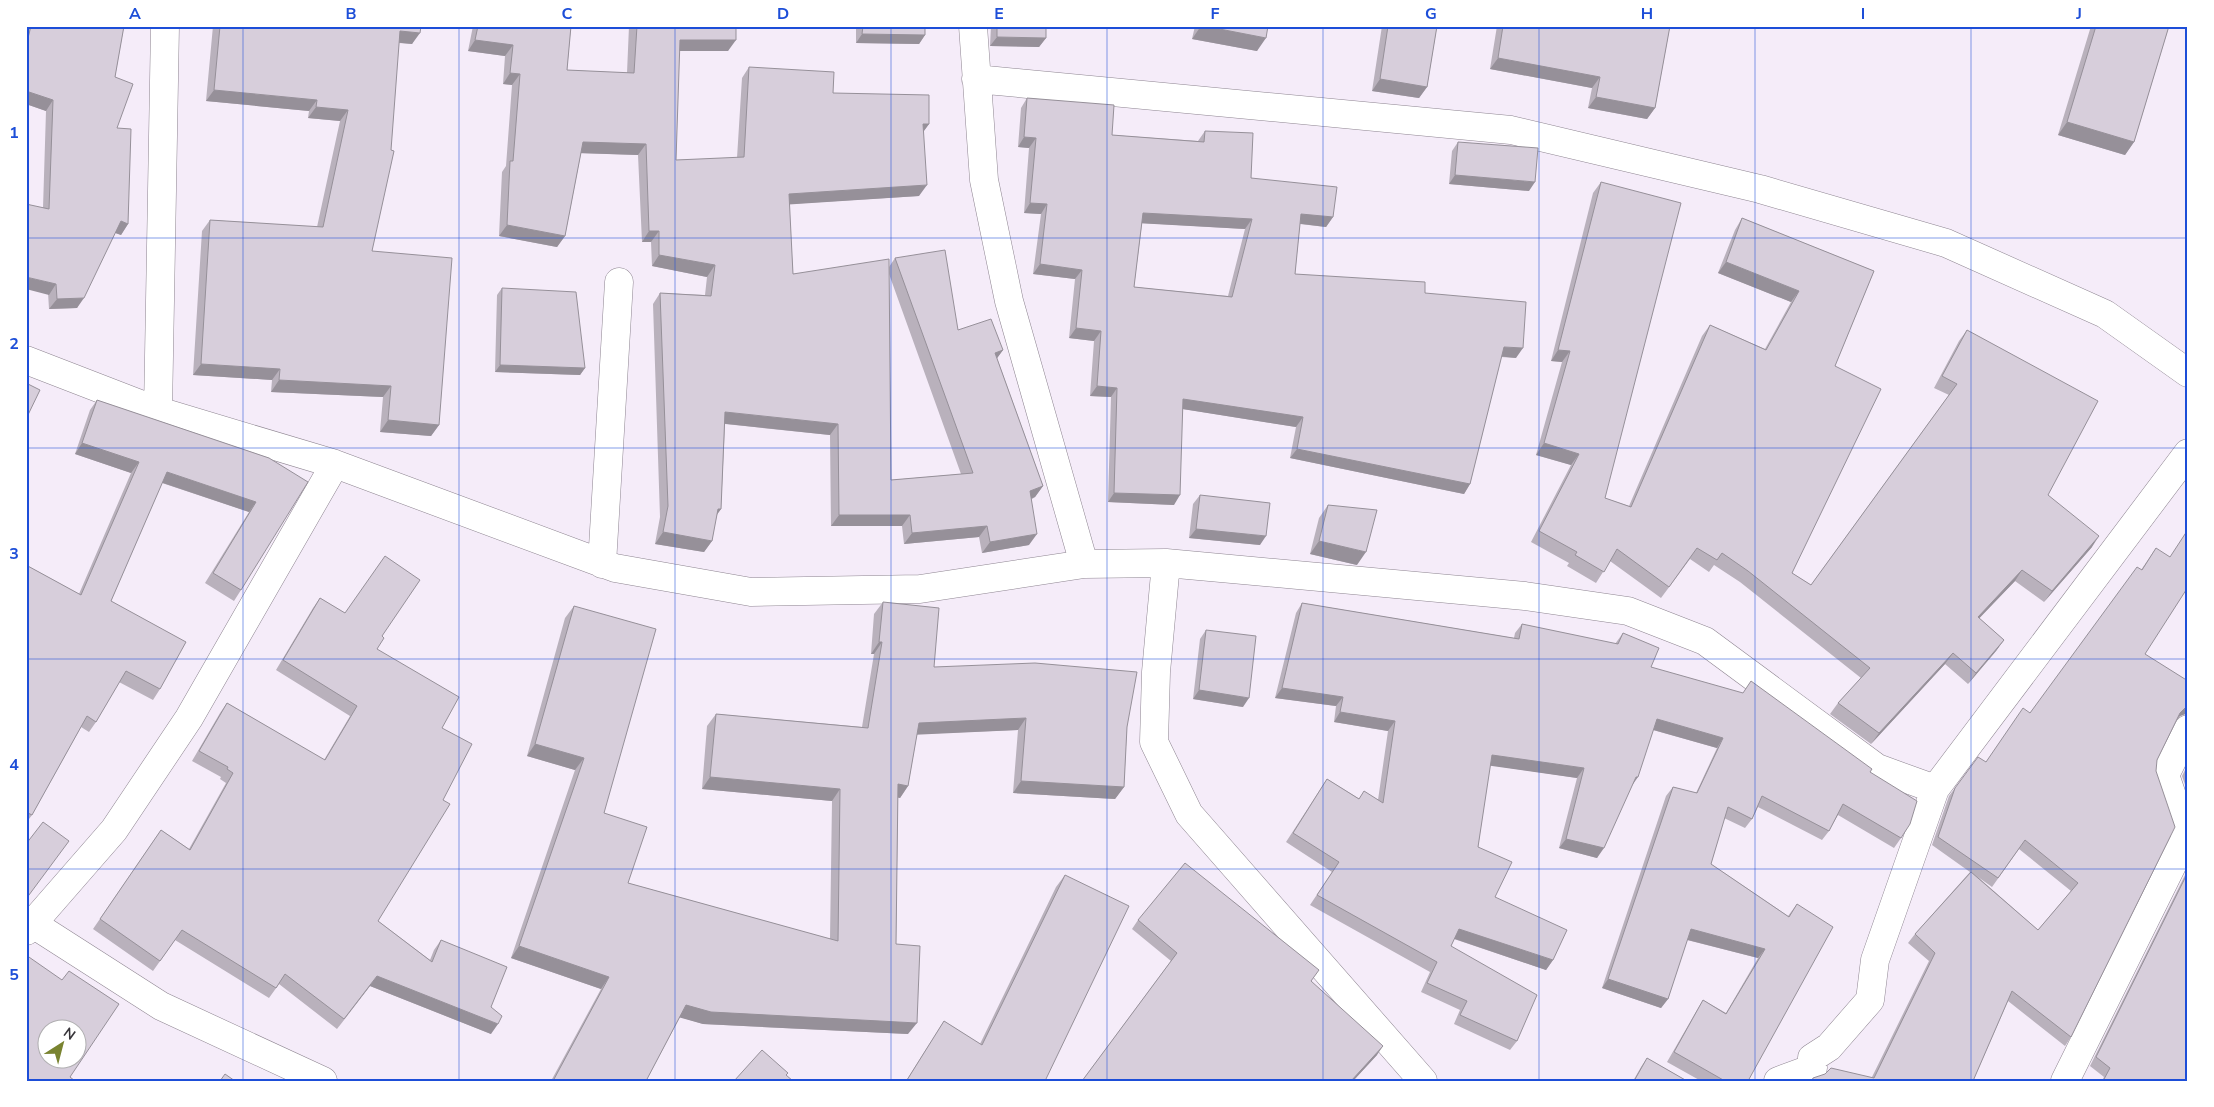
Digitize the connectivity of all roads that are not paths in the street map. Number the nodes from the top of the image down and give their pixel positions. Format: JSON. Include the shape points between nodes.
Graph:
{"nodes":[{"id":1,"x":165,"y":26,"type":"edge"},
{"id":2,"x":974,"y":26,"type":"edge"},
{"id":3,"x":976,"y":79,"type":"junction"},
{"id":4,"x":618,"y":282,"type":"dead end"},
{"id":5,"x":26,"y":360,"type":"edge"},
{"id":6,"x":2188,"y":373,"type":"edge"},
{"id":7,"x":158,"y":411,"type":"junction"},
{"id":8,"x":2188,"y":453,"type":"edge"},
{"id":9,"x":335,"y":464,"type":"junction"},
{"id":10,"x":1166,"y":563,"type":"junction"},
{"id":11,"x":602,"y":564,"type":"junction"},
{"id":12,"x":1084,"y":564,"type":"junction"},
{"id":13,"x":2188,"y":729,"type":"edge"},
{"id":14,"x":1935,"y":789,"type":"junction"},
{"id":15,"x":30,"y":928,"type":"edge"},
{"id":16,"x":323,"y":1081,"type":"edge"},
{"id":17,"x":1423,"y":1081,"type":"edge"},
{"id":18,"x":1778,"y":1081,"type":"edge"},
{"id":19,"x":2065,"y":1081,"type":"edge"}],
"edges":[{"from":1,"to":7,"type":"street"},
{"from":2,"to":3,"type":"street"},
{"from":3,"to":6,"type":"street","via":[[1511,130],[1760,189],[1946,243],[2105,314]]},
{"from":3,"to":12,"type":"street","via":[[984,180],[1009,301]]},
{"from":4,"to":11,"type":"street"},
{"from":5,"to":7,"type":"street"},
{"from":7,"to":9,"type":"street"},
{"from":8,"to":14,"type":"street"},
{"from":9,"to":11,"type":"street"},
{"from":9,"to":15,"type":"street","via":[[183,726],[114,830]]},
{"from":10,"to":12,"type":"street"},
{"from":10,"to":14,"type":"street","via":[[1525,596],[1628,611],[1705,641],[1876,768]]},
{"from":10,"to":17,"type":"street","via":[[1156,672],[1154,742],[1185,806]]},
{"from":11,"to":12,"type":"street","via":[[751,592],[920,589]]},
{"from":13,"to":19,"type":"street","via":[[2165,775],[2186,837]]},
{"from":14,"to":18,"type":"street","via":[[1875,960],[1870,1000],[1829,1047],[1812,1058],[1813,1068]]},
{"from":15,"to":16,"type":"street","via":[[161,1006]]}]}
